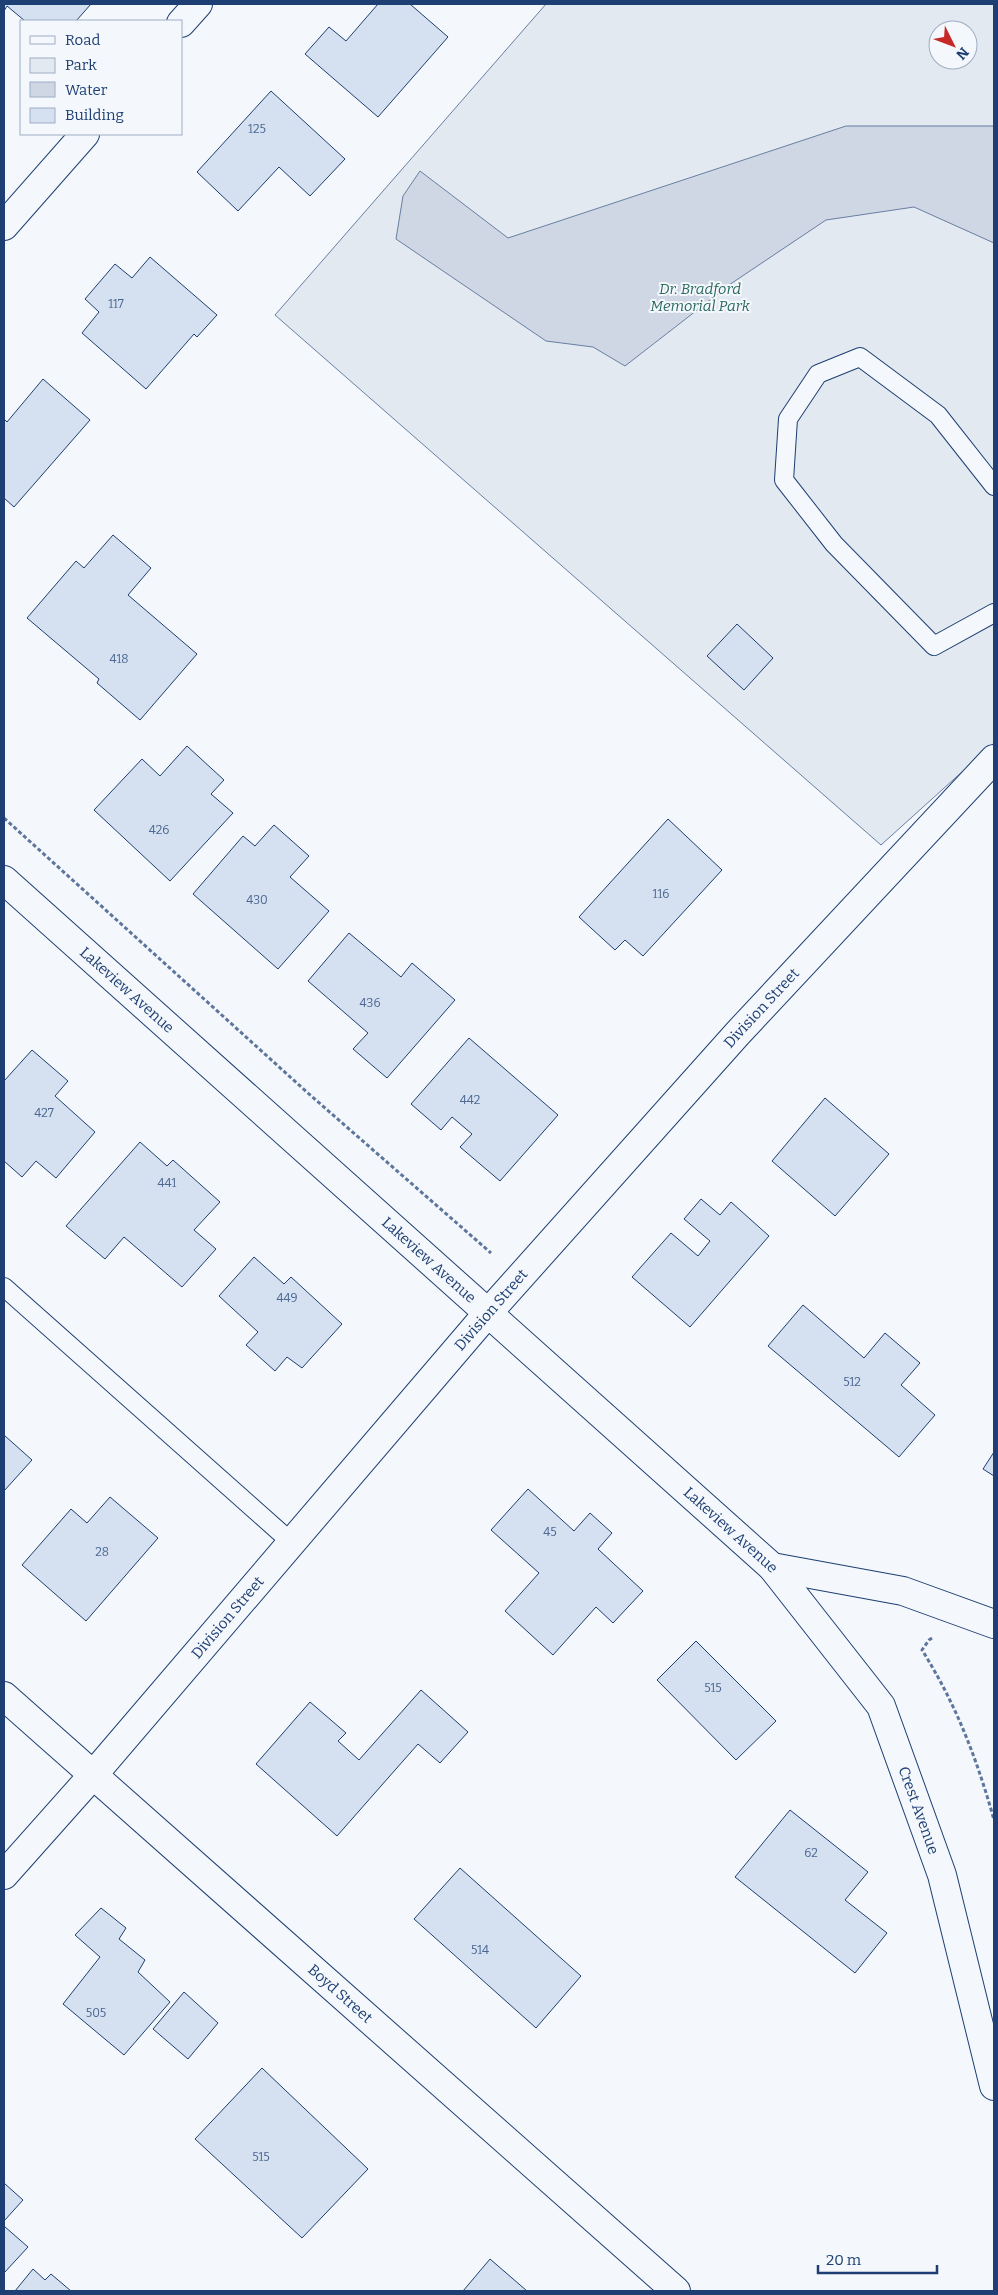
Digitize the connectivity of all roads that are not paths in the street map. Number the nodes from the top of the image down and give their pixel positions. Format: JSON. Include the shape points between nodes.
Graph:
{"nodes":[{"id":1,"x":198,"y":4,"type":"edge"},
{"id":2,"x":182,"y":22,"type":"edge"},
{"id":3,"x":83,"y":135,"type":"edge"},
{"id":4,"x":9,"y":210,"type":"edge"},
{"id":5,"x":994,"y":486,"type":"edge"},
{"id":6,"x":994,"y":613,"type":"edge"},
{"id":7,"x":994,"y":759,"type":"edge"},
{"id":8,"x":4,"y":880,"type":"edge"},
{"id":9,"x":4,"y":1287,"type":"edge"},
{"id":10,"x":487,"y":1314,"type":"junction"},
{"id":11,"x":291,"y":1542,"type":"junction"},
{"id":12,"x":772,"y":1568,"type":"junction"},
{"id":13,"x":994,"y":1624,"type":"edge"},
{"id":14,"x":4,"y":1696,"type":"edge"},
{"id":15,"x":92,"y":1775,"type":"junction"},
{"id":16,"x":4,"y":1874,"type":"edge"},
{"id":17,"x":994,"y":2086,"type":"edge"},
{"id":18,"x":676,"y":2291,"type":"edge"}],
"edges":[{"from":1,"to":2,"type":"street"},
{"from":3,"to":4,"type":"street"},
{"from":5,"to":6,"type":"lane","via":[[938,415],[860,357],[818,374],[788,419],[784,480],[834,544],[934,646]]},
{"from":7,"to":10,"type":"street","name":"Division Street","via":[[738,1033]]},
{"from":8,"to":10,"type":"street","name":"Lakeview Avenue"},
{"from":9,"to":11,"type":"lane"},
{"from":10,"to":11,"type":"street","name":"Division Street"},
{"from":10,"to":12,"type":"street","name":"Lakeview Avenue"},
{"from":11,"to":15,"type":"street","name":"Division Street"},
{"from":12,"to":13,"type":"street","name":"Lakeview Avenue","via":[[903,1591]]},
{"from":12,"to":17,"type":"street","name":"Crest Avenue","via":[[881,1706],[942,1875]]},
{"from":14,"to":15,"type":"street","name":"Boyd Street"},
{"from":15,"to":16,"type":"street","name":"Division Street"},
{"from":15,"to":18,"type":"street","name":"Boyd Street"}]}
